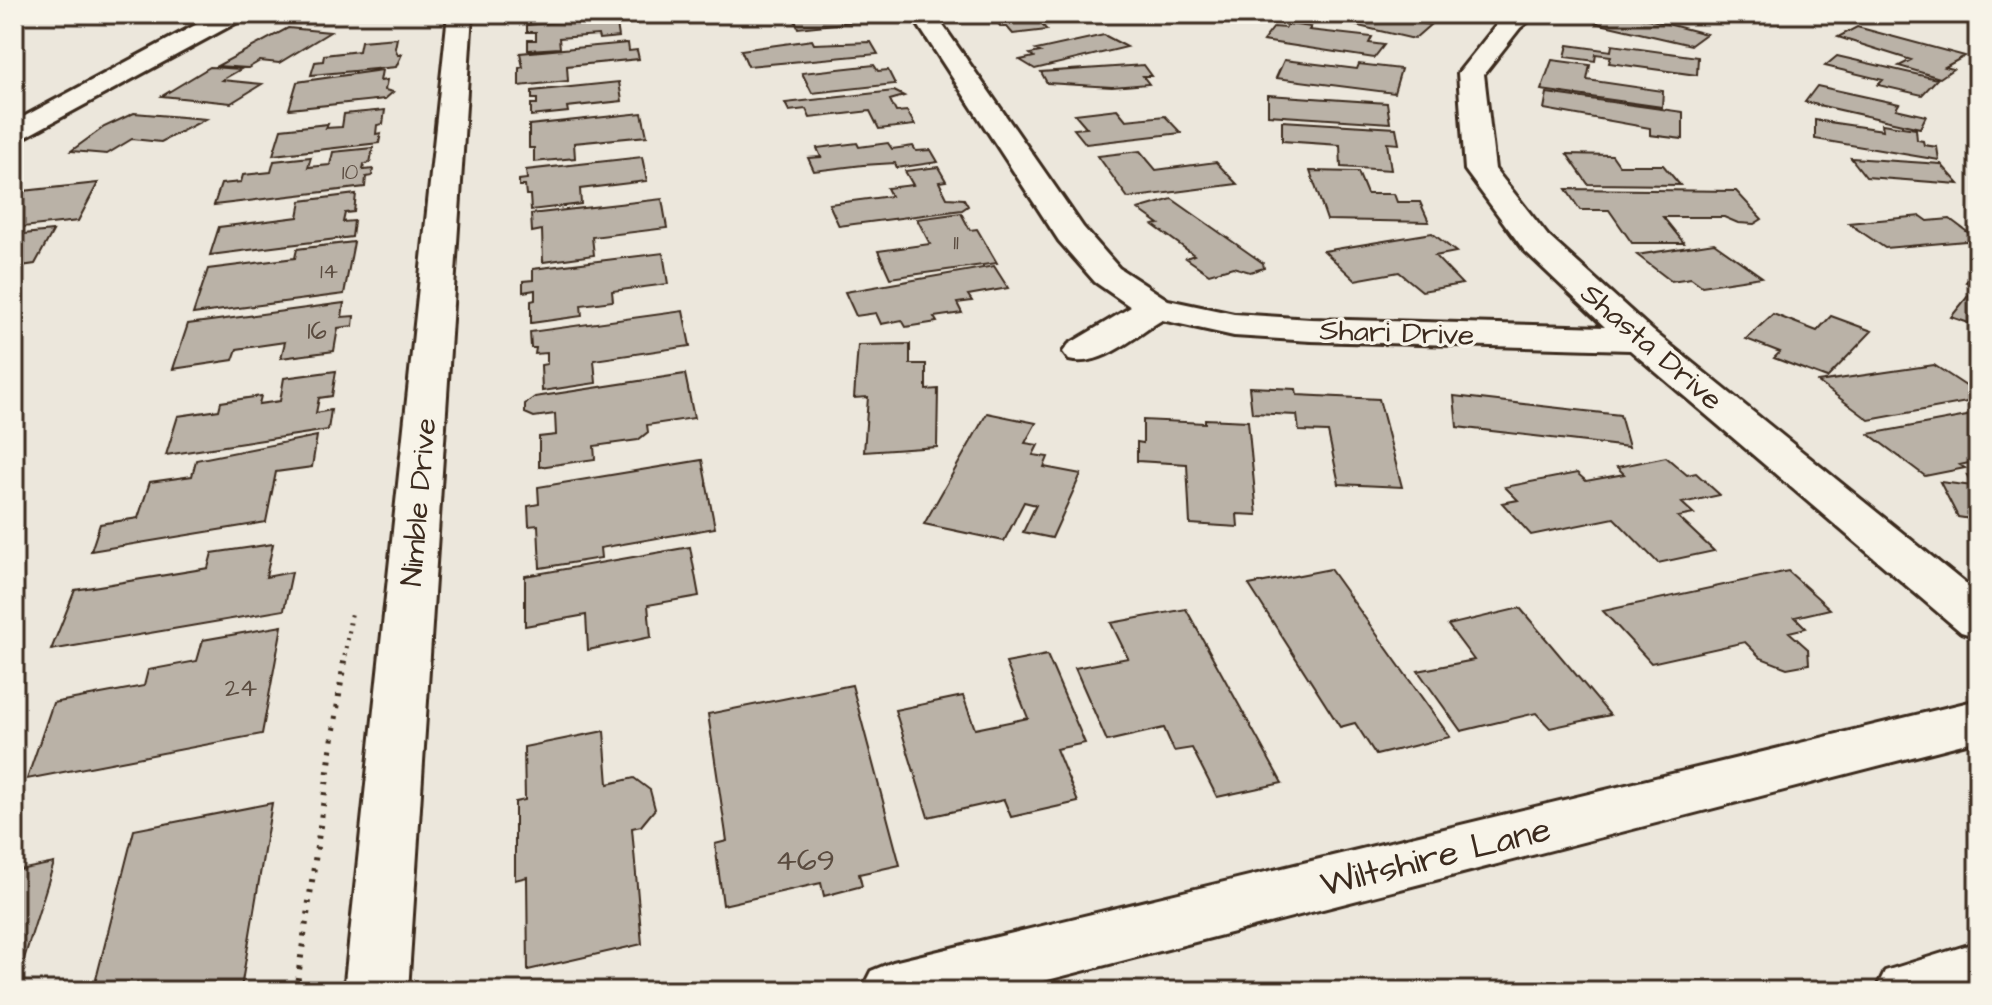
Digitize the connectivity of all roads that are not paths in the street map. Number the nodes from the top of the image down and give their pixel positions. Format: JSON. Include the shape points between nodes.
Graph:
{"nodes":[{"id":1,"x":234,"y":14,"type":"edge"},
{"id":2,"x":460,"y":14,"type":"edge"},
{"id":3,"x":923,"y":14,"type":"edge"},
{"id":4,"x":1526,"y":14,"type":"edge"},
{"id":5,"x":14,"y":134,"type":"edge"},
{"id":6,"x":1156,"y":308,"type":"junction"},
{"id":7,"x":1640,"y":339,"type":"junction"},
{"id":8,"x":1082,"y":352,"type":"dead end"},
{"id":9,"x":1978,"y":620,"type":"edge"},
{"id":10,"x":1978,"y":720,"type":"edge"},
{"id":11,"x":1978,"y":970,"type":"edge"},
{"id":12,"x":376,"y":991,"type":"edge"},
{"id":13,"x":893,"y":991,"type":"edge"},
{"id":14,"x":1907,"y":991,"type":"edge"}],
"edges":[{"from":1,"to":5,"type":"street"},
{"from":2,"to":12,"type":"street","name":"Nimble Drive"},
{"from":3,"to":6,"type":"street","name":"Shari Drive","via":[[1071,234],[1107,275]]},
{"from":4,"to":7,"type":"street","name":"Shasta Drive","via":[[1511,23],[1471,73],[1480,170],[1536,243]]},
{"from":6,"to":7,"type":"street","name":"Shari Drive","via":[[1234,325],[1311,330]]},
{"from":6,"to":8,"type":"street"},
{"from":7,"to":9,"type":"street","name":"Shasta Drive"},
{"from":10,"to":13,"type":"street","name":"Wiltshire Lane"},
{"from":11,"to":14,"type":"street"}]}
